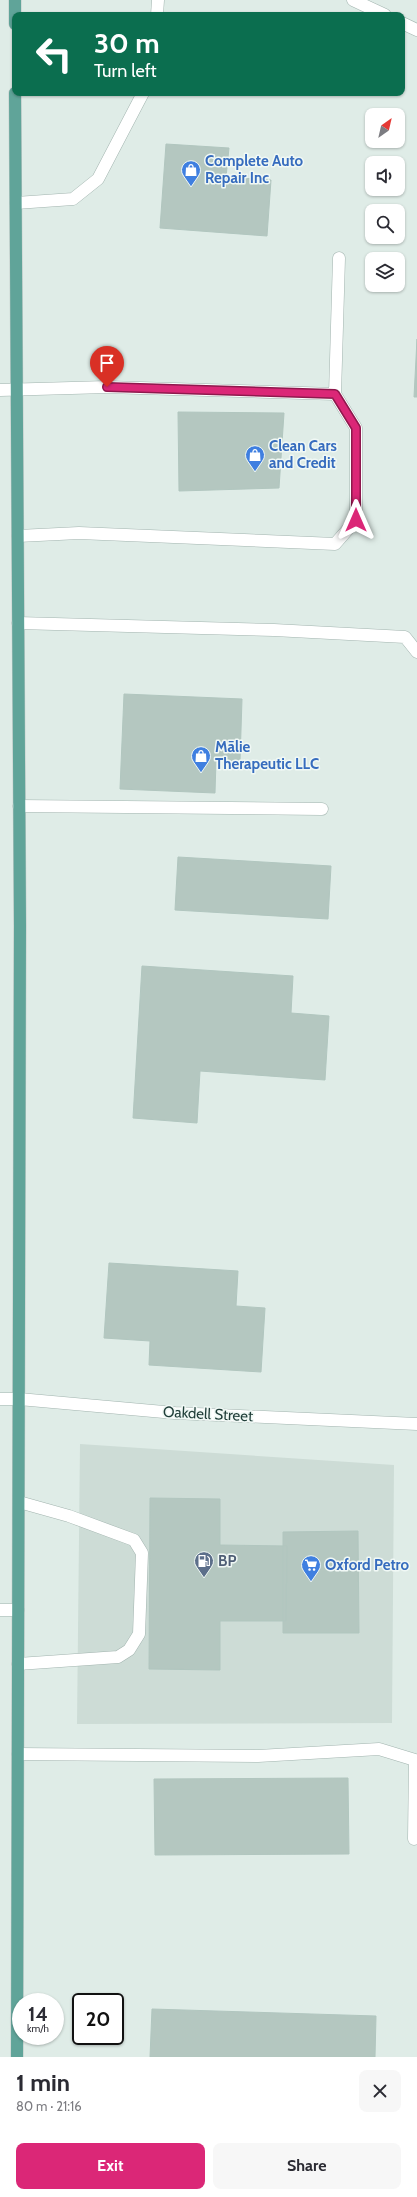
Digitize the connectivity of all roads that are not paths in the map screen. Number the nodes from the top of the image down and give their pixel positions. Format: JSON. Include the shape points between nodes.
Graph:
{"nodes":[{"id":1,"x":15,"y":0,"type":"edge"},
{"id":2,"x":158,"y":0,"type":"edge"},
{"id":3,"x":353,"y":0,"type":"edge"},
{"id":4,"x":15,"y":12,"type":"edge"},
{"id":5,"x":157,"y":12,"type":"edge"},
{"id":6,"x":379,"y":12,"type":"edge"},
{"id":7,"x":405,"y":24,"type":"edge"},
{"id":8,"x":417,"y":30,"type":"edge"},
{"id":9,"x":15,"y":96,"type":"edge"},
{"id":10,"x":141,"y":96,"type":"edge"},
{"id":11,"x":16,"y":203,"type":"junction"},
{"id":12,"x":339,"y":258,"type":"dead end"},
{"id":13,"x":0,"y":390,"type":"edge"},
{"id":14,"x":17,"y":390,"type":"junction"},
{"id":15,"x":335,"y":394,"type":"junction"},
{"id":16,"x":18,"y":536,"type":"junction"},
{"id":17,"x":18,"y":623,"type":"junction"},
{"id":18,"x":417,"y":652,"type":"edge"},
{"id":19,"x":19,"y":806,"type":"junction"},
{"id":20,"x":322,"y":809,"type":"dead end"},
{"id":21,"x":0,"y":1399,"type":"edge"},
{"id":22,"x":19,"y":1399,"type":"junction"},
{"id":23,"x":417,"y":1424,"type":"edge"},
{"id":24,"x":19,"y":1502,"type":"junction"},
{"id":25,"x":0,"y":1610,"type":"edge"},
{"id":26,"x":18,"y":1610,"type":"junction"},
{"id":27,"x":18,"y":1664,"type":"junction"},
{"id":28,"x":18,"y":1754,"type":"junction"},
{"id":29,"x":414,"y":1839,"type":"dead end"},
{"id":30,"x":17,"y":2057,"type":"edge"}],
"edges":[{"from":1,"to":4,"type":"main road"},
{"from":2,"to":5,"type":"street"},
{"from":3,"to":6,"type":"street"},
{"from":7,"to":8,"type":"street"},
{"from":9,"to":11,"type":"main road"},
{"from":10,"to":11,"type":"street","via":[[98,179],[73,199]]},
{"from":11,"to":14,"type":"main road"},
{"from":12,"to":15,"type":"street"},
{"from":13,"to":14,"type":"street"},
{"from":14,"to":15,"type":"street","via":[[107,387]]},
{"from":14,"to":16,"type":"main road"},
{"from":15,"to":16,"type":"street","via":[[356,428],[356,520],[335,544],[79,532]]},
{"from":16,"to":17,"type":"main road"},
{"from":17,"to":18,"type":"street","via":[[405,637]]},
{"from":17,"to":19,"type":"main road"},
{"from":19,"to":20,"type":"street"},
{"from":19,"to":22,"type":"main road"},
{"from":21,"to":22,"type":"street","name":"Oakdell Street"},
{"from":22,"to":23,"type":"street","name":"Oakdell Street","via":[[175,1413]]},
{"from":22,"to":24,"type":"main road"},
{"from":24,"to":26,"type":"main road"},
{"from":24,"to":27,"type":"street","via":[[116,1532],[134,1540],[142,1553],[139,1634],[129,1650],[118,1657]]},
{"from":25,"to":26,"type":"street"},
{"from":26,"to":27,"type":"main road"},
{"from":27,"to":28,"type":"main road"},
{"from":28,"to":29,"type":"street","via":[[258,1756],[379,1749],[415,1760]]},
{"from":28,"to":30,"type":"main road"}]}
